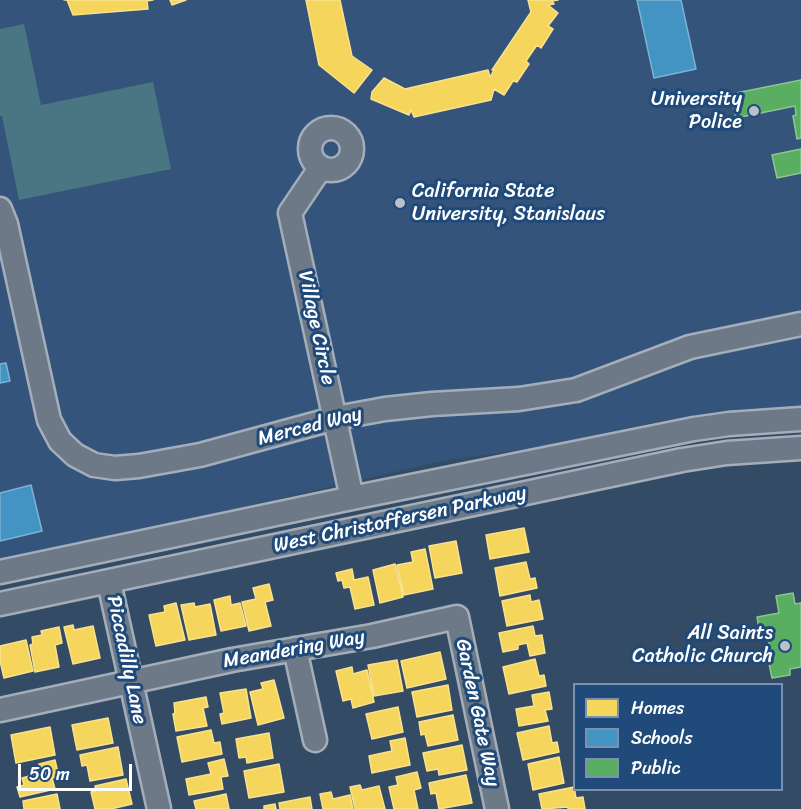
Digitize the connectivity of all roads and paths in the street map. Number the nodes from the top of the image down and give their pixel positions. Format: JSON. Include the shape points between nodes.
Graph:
{"nodes":[{"id":1,"x":321,"y":167,"type":"dead end"},
{"id":2,"x":0,"y":209,"type":"edge"},
{"id":3,"x":801,"y":324,"type":"edge"},
{"id":4,"x":336,"y":418,"type":"junction"},
{"id":5,"x":801,"y":419,"type":"edge"},
{"id":6,"x":801,"y":448,"type":"edge"},
{"id":7,"x":352,"y":498,"type":"junction"},
{"id":8,"x":0,"y":572,"type":"edge"},
{"id":9,"x":109,"y":582,"type":"junction"},
{"id":10,"x":0,"y":604,"type":"edge"},
{"id":11,"x":457,"y":617,"type":"joint"},
{"id":12,"x":295,"y":649,"type":"junction"},
{"id":13,"x":130,"y":682,"type":"junction"},
{"id":14,"x":0,"y":710,"type":"edge"},
{"id":15,"x":315,"y":740,"type":"dead end"},
{"id":16,"x":159,"y":809,"type":"edge"},
{"id":17,"x":497,"y":809,"type":"edge"}],
"edges":[{"from":1,"to":4,"type":"street","name":"Village Circle","via":[[290,213]]},
{"from":2,"to":4,"type":"street","name":"Merced Way","via":[[49,420],[60,441],[75,455],[93,465],[140,466]]},
{"from":3,"to":4,"type":"street","name":"Merced Way","via":[[690,347],[576,390]]},
{"from":4,"to":7,"type":"street","name":"Village Circle"},
{"from":5,"to":7,"type":"street","name":"West Christoffersen Parkway","via":[[694,429]]},
{"from":6,"to":9,"type":"street","name":"West Christoffersen Parkway","via":[[682,460]]},
{"from":7,"to":8,"type":"street","name":"West Christoffersen Parkway"},
{"from":9,"to":10,"type":"street","name":"West Christoffersen Parkway"},
{"from":9,"to":13,"type":"street","name":"Piccadilly Lane"},
{"from":11,"to":12,"type":"street","name":"Meandering Way"},
{"from":11,"to":17,"type":"street","name":"Garden Gate Way"},
{"from":12,"to":13,"type":"street","name":"Meandering Way"},
{"from":12,"to":15,"type":"street"},
{"from":13,"to":14,"type":"street","name":"Meandering Way"},
{"from":13,"to":16,"type":"street","name":"Piccadilly Lane"}]}
